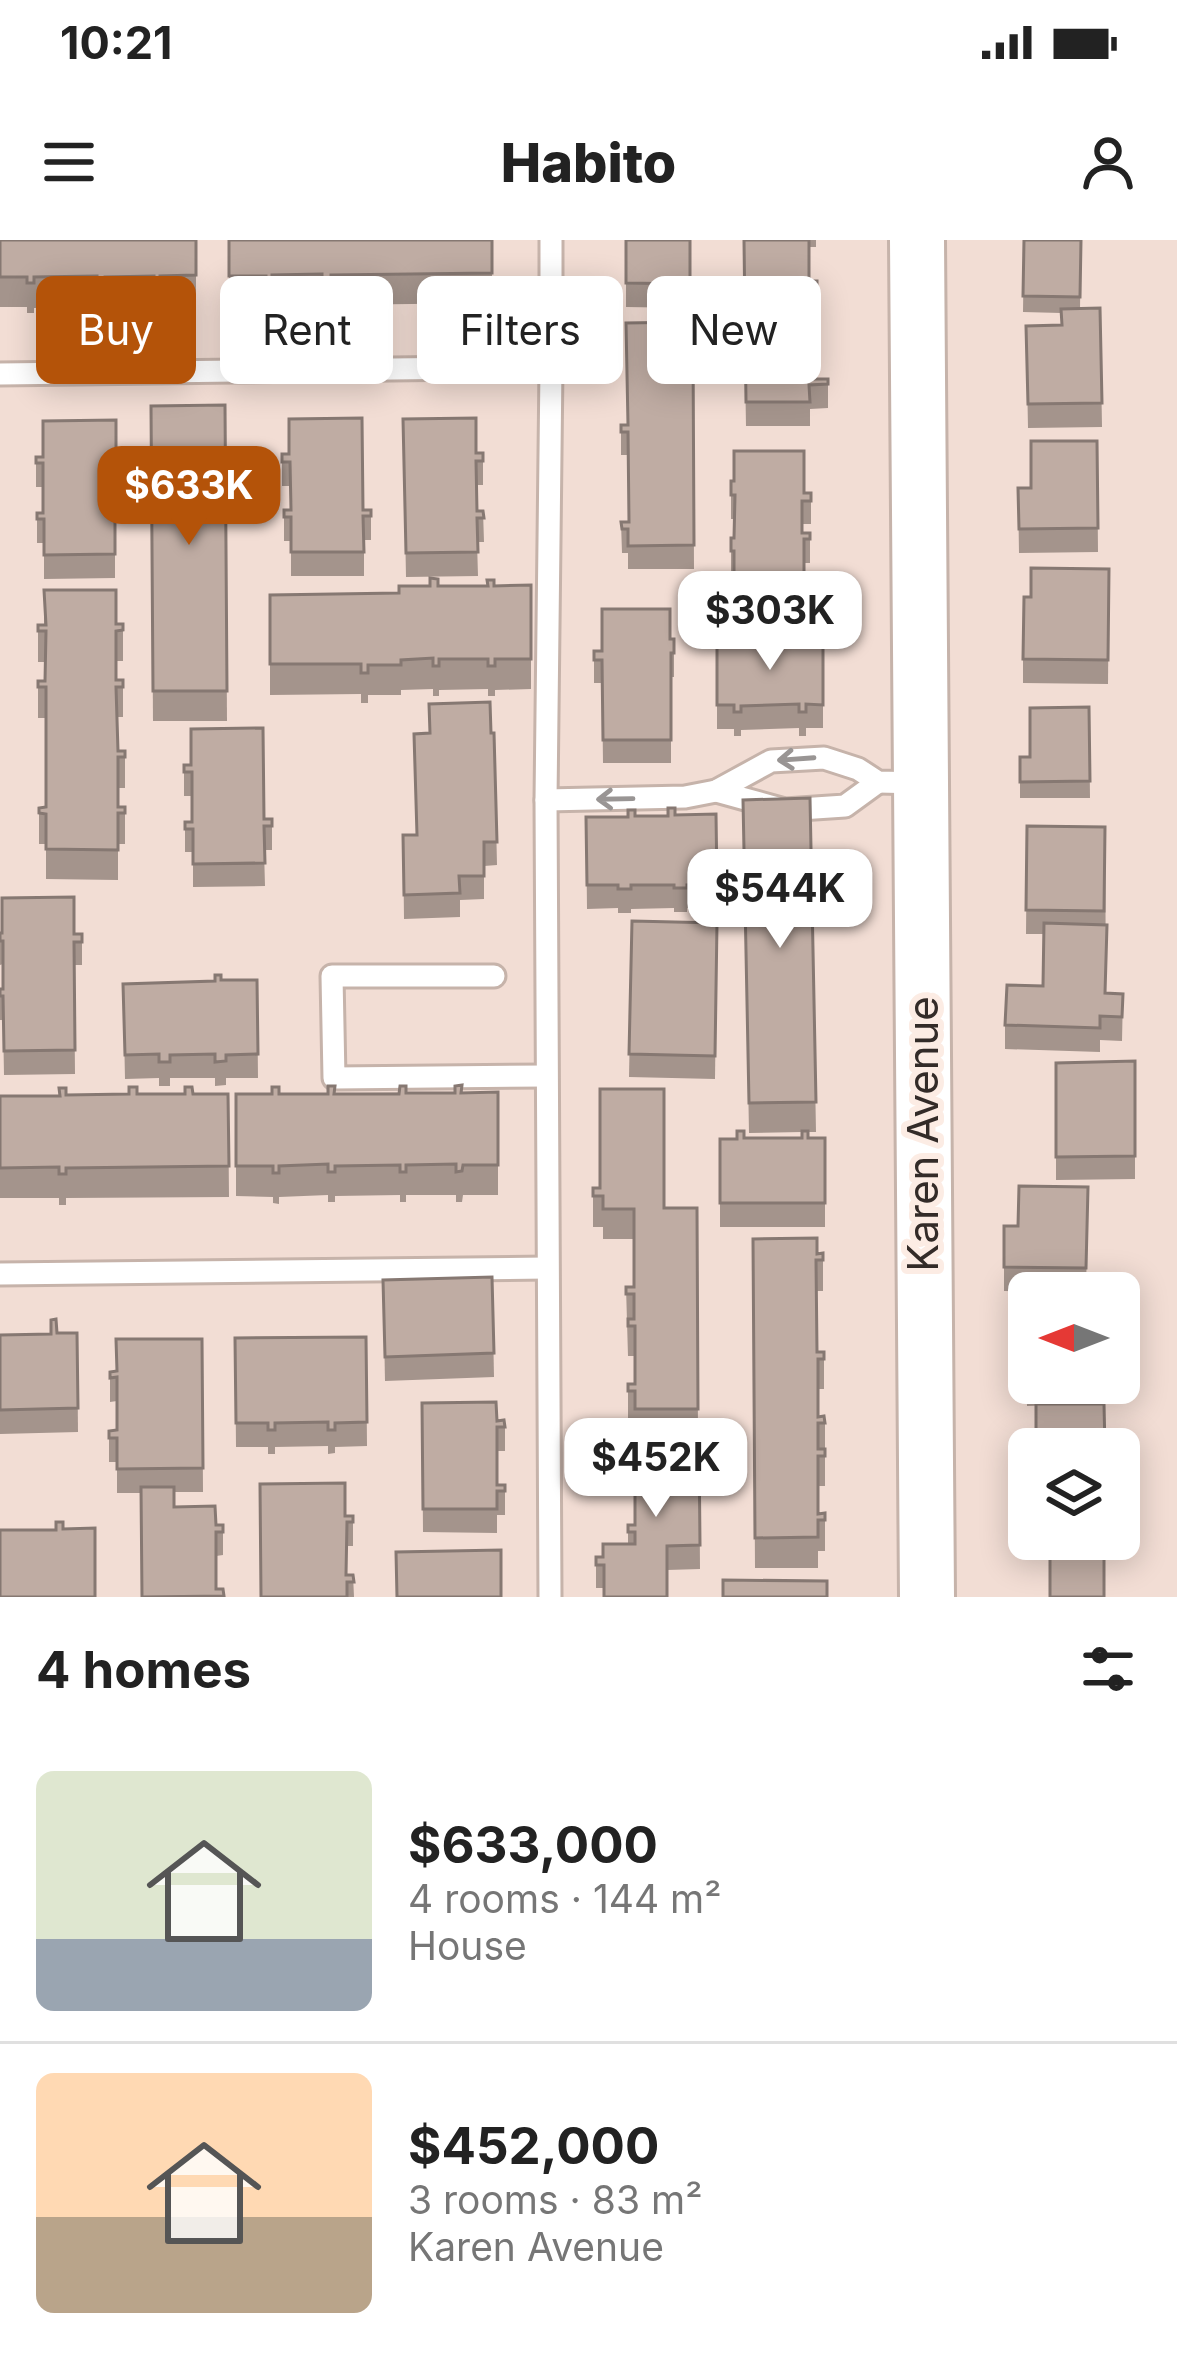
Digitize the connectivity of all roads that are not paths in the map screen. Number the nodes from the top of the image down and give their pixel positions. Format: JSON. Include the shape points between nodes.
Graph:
{"nodes":[{"id":1,"x":551,"y":240,"type":"edge"},
{"id":2,"x":917,"y":240,"type":"edge"},
{"id":3,"x":551,"y":276,"type":"edge"},
{"id":4,"x":417,"y":369,"type":"edge"},
{"id":5,"x":0,"y":374,"type":"edge"},
{"id":6,"x":551,"y":384,"type":"edge"},
{"id":7,"x":899,"y":783,"type":"junction"},
{"id":8,"x":716,"y":791,"type":"junction"},
{"id":9,"x":546,"y":800,"type":"junction"},
{"id":10,"x":494,"y":976,"type":"dead end"},
{"id":11,"x":546,"y":1076,"type":"junction"},
{"id":12,"x":547,"y":1268,"type":"junction"},
{"id":13,"x":0,"y":1274,"type":"edge"},
{"id":14,"x":550,"y":1597,"type":"edge"},
{"id":15,"x":927,"y":1597,"type":"edge"}],
"edges":[{"from":1,"to":3,"type":"lane"},
{"from":2,"to":7,"type":"street","name":"Karen Avenue"},
{"from":4,"to":5,"type":"lane"},
{"from":6,"to":9,"type":"lane"},
{"from":7,"to":8,"type":"lane","via":[[845,806],[784,810]]},
{"from":7,"to":8,"type":"lane","one_way":true,"via":[[824,758],[771,761]]},
{"from":7,"to":15,"type":"street","name":"Karen Avenue"},
{"from":8,"to":9,"type":"lane","one_way":true},
{"from":9,"to":11,"type":"lane"},
{"from":10,"to":11,"type":"lane","via":[[332,976],[334,1078]]},
{"from":11,"to":12,"type":"lane"},
{"from":12,"to":13,"type":"lane"},
{"from":12,"to":14,"type":"lane"}]}
